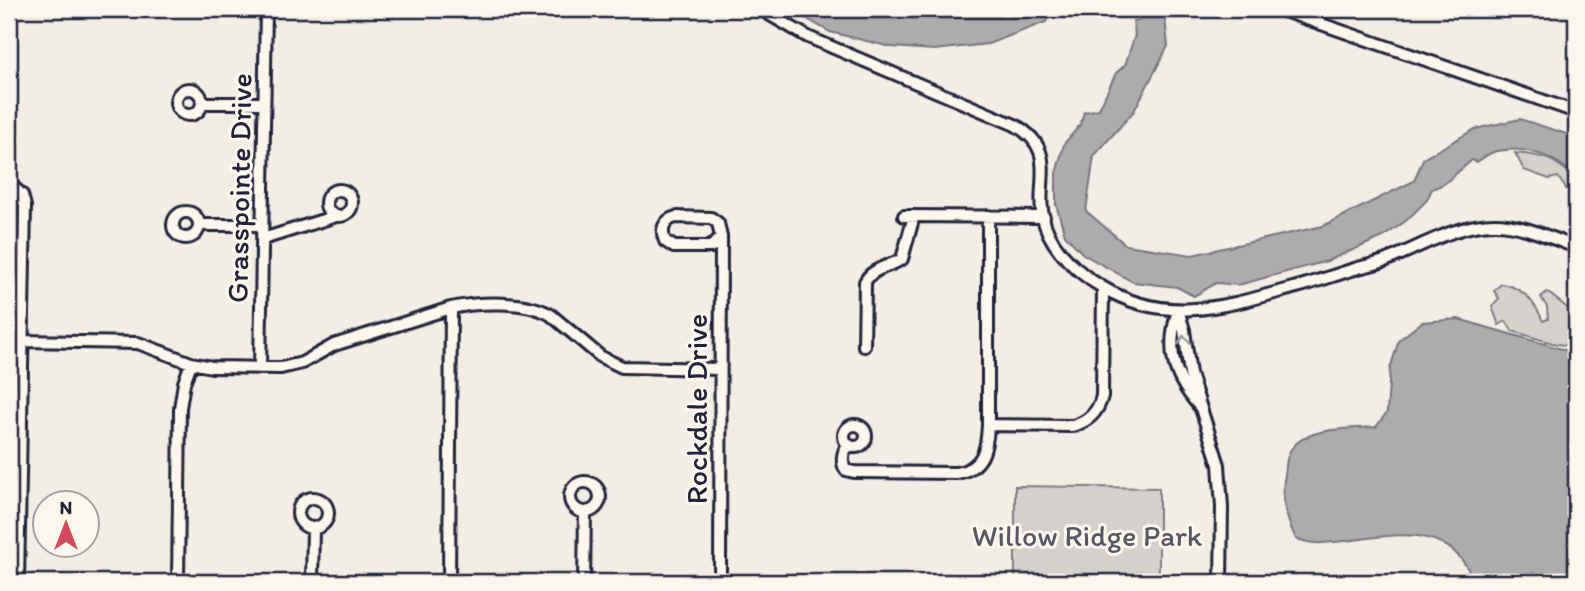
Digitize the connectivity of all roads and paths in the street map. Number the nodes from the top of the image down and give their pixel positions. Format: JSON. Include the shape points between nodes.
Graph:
{"nodes":[{"id":1,"x":266,"y":9,"type":"edge"},
{"id":2,"x":760,"y":9,"type":"edge"},
{"id":3,"x":1278,"y":9,"type":"edge"},
{"id":4,"x":202,"y":103,"type":"dead end"},
{"id":5,"x":264,"y":103,"type":"junction"},
{"id":6,"x":1576,"y":112,"type":"edge"},
{"id":7,"x":9,"y":183,"type":"edge"},
{"id":8,"x":336,"y":216,"type":"dead end"},
{"id":9,"x":988,"y":216,"type":"junction"},
{"id":10,"x":1044,"y":217,"type":"junction"},
{"id":11,"x":200,"y":225,"type":"dead end"},
{"id":12,"x":262,"y":225,"type":"junction"},
{"id":13,"x":721,"y":237,"type":"junction"},
{"id":14,"x":264,"y":239,"type":"junction"},
{"id":15,"x":1576,"y":247,"type":"edge"},
{"id":16,"x":1103,"y":288,"type":"junction"},
{"id":17,"x":450,"y":308,"type":"junction"},
{"id":18,"x":1178,"y":310,"type":"junction"},
{"id":19,"x":22,"y":341,"type":"junction"},
{"id":20,"x":863,"y":346,"type":"dead end"},
{"id":21,"x":191,"y":363,"type":"junction"},
{"id":22,"x":260,"y":368,"type":"junction"},
{"id":23,"x":720,"y":369,"type":"junction"},
{"id":24,"x":988,"y":425,"type":"junction"},
{"id":25,"x":848,"y":445,"type":"dead end"},
{"id":26,"x":14,"y":468,"type":"edge"},
{"id":27,"x":585,"y":512,"type":"dead end"},
{"id":28,"x":313,"y":528,"type":"dead end"},
{"id":29,"x":18,"y":582,"type":"edge"},
{"id":30,"x":178,"y":582,"type":"edge"},
{"id":31,"x":312,"y":582,"type":"edge"},
{"id":32,"x":449,"y":582,"type":"edge"},
{"id":33,"x":584,"y":582,"type":"edge"},
{"id":34,"x":720,"y":582,"type":"edge"},
{"id":35,"x":1221,"y":582,"type":"edge"}],
"edges":[{"from":1,"to":5,"type":"street","name":"Grasspointe Drive"},
{"from":2,"to":10,"type":"street","via":[[808,37],[1028,133],[1041,152]]},
{"from":3,"to":6,"type":"street"},
{"from":4,"to":5,"type":"street"},
{"from":5,"to":12,"type":"street","name":"Grasspointe Drive"},
{"from":7,"to":19,"type":"street","via":[[22,195],[25,206]]},
{"from":8,"to":14,"type":"street"},
{"from":9,"to":10,"type":"street"},
{"from":9,"to":20,"type":"street","via":[[909,216],[902,259],[874,271],[865,282]]},
{"from":9,"to":24,"type":"street"},
{"from":10,"to":16,"type":"street","via":[[1062,254]]},
{"from":11,"to":12,"type":"street"},
{"from":12,"to":14,"type":"street","name":"Grasspointe Drive"},
{"from":13,"to":13,"type":"street","via":[[711,247],[674,247],[665,241],[662,230],[671,218],[710,218],[718,223]]},
{"from":13,"to":23,"type":"street","name":"Rockdale Drive"},
{"from":14,"to":22,"type":"street","name":"Grasspointe Drive"},
{"from":15,"to":18,"type":"street","via":[[1515,227],[1485,225],[1317,282],[1220,308]]},
{"from":16,"to":18,"type":"street"},
{"from":16,"to":24,"type":"street","via":[[1102,396],[1094,414],[1072,426]]},
{"from":17,"to":22,"type":"street","via":[[334,345],[293,366]]},
{"from":17,"to":23,"type":"street","via":[[517,305],[542,310],[601,357],[622,367]]},
{"from":17,"to":32,"type":"street"},
{"from":18,"to":35,"type":"street","via":[[1186,358],[1220,474]]},
{"from":19,"to":21,"type":"street","via":[[138,343]]},
{"from":19,"to":26,"type":"street"},
{"from":21,"to":22,"type":"street"},
{"from":21,"to":30,"type":"street","via":[[180,408]]},
{"from":23,"to":34,"type":"street","name":"Rockdale Drive"},
{"from":24,"to":25,"type":"street","via":[[984,455],[972,468],[957,474],[849,471],[843,465]]},
{"from":26,"to":29,"type":"street"},
{"from":27,"to":33,"type":"street"},
{"from":28,"to":31,"type":"street"}]}
